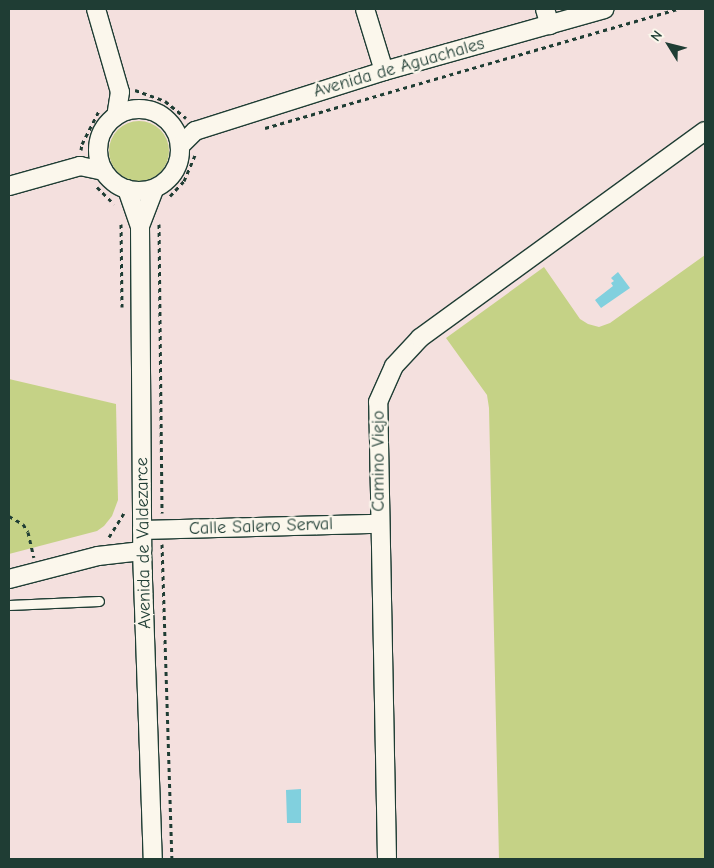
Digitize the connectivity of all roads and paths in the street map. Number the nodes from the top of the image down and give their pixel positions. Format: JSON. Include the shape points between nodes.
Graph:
{"nodes":[{"id":1,"x":96,"y":9,"type":"edge"},
{"id":2,"x":365,"y":9,"type":"edge"},
{"id":3,"x":604,"y":9,"type":"edge"},
{"id":4,"x":678,"y":9,"type":"edge"},
{"id":5,"x":547,"y":17,"type":"edge"},
{"id":6,"x":384,"y":71,"type":"junction"},
{"id":7,"x":120,"y":92,"type":"junction"},
{"id":8,"x":136,"y":109,"type":"junction"},
{"id":9,"x":109,"y":112,"type":"junction"},
{"id":10,"x":174,"y":126,"type":"junction"},
{"id":11,"x":263,"y":128,"type":"dead end"},
{"id":12,"x":195,"y":131,"type":"junction"},
{"id":13,"x":705,"y":131,"type":"edge"},
{"id":14,"x":181,"y":145,"type":"junction"},
{"id":15,"x":96,"y":148,"type":"junction"},
{"id":16,"x":80,"y":166,"type":"junction"},
{"id":17,"x":103,"y":171,"type":"junction"},
{"id":18,"x":9,"y":186,"type":"edge"},
{"id":19,"x":127,"y":189,"type":"junction"},
{"id":20,"x":161,"y":194,"type":"junction"},
{"id":21,"x":117,"y":210,"type":"dead end"},
{"id":22,"x":121,"y":218,"type":"dead end"},
{"id":23,"x":159,"y":218,"type":"dead end"},
{"id":24,"x":140,"y":226,"type":"junction"},
{"id":25,"x":122,"y":316,"type":"dead end"},
{"id":26,"x":125,"y":503,"type":"dead end"},
{"id":27,"x":9,"y":516,"type":"edge"},
{"id":28,"x":379,"y":524,"type":"junction"},
{"id":29,"x":142,"y":530,"type":"junction"},
{"id":30,"x":162,"y":530,"type":"junction"},
{"id":31,"x":101,"y":539,"type":"dead end"},
{"id":32,"x":142,"y":551,"type":"junction"},
{"id":33,"x":44,"y":554,"type":"dead end"},
{"id":34,"x":33,"y":562,"type":"junction"},
{"id":35,"x":9,"y":579,"type":"edge"},
{"id":36,"x":99,"y":601,"type":"dead end"},
{"id":37,"x":9,"y":605,"type":"edge"},
{"id":38,"x":153,"y":859,"type":"edge"},
{"id":39,"x":172,"y":859,"type":"edge"},
{"id":40,"x":387,"y":859,"type":"edge"}],
"edges":[{"from":1,"to":7,"type":"street"},
{"from":2,"to":6,"type":"street"},
{"from":3,"to":5,"type":"street","name":"Avenida de Aguachales"},
{"from":4,"to":11,"type":"path"},
{"from":5,"to":6,"type":"street","name":"Avenida de Aguachales"},
{"from":6,"to":12,"type":"street","name":"Avenida de Aguachales"},
{"from":7,"to":8,"type":"street"},
{"from":7,"to":9,"type":"street"},
{"from":7,"to":12,"type":"path","via":[[136,90],[165,101],[186,118]]},
{"from":8,"to":9,"type":"street"},
{"from":8,"to":10,"type":"street","via":[[157,112]]},
{"from":9,"to":15,"type":"street"},
{"from":9,"to":16,"type":"path","via":[[82,144]]},
{"from":10,"to":12,"type":"street"},
{"from":10,"to":14,"type":"street"},
{"from":12,"to":14,"type":"street","name":"Avenida de Aguachales"},
{"from":12,"to":20,"type":"path","via":[[197,148],[184,182]]},
{"from":13,"to":28,"type":"street","name":"Camino Viejo","via":[[420,338],[394,366],[378,402]]},
{"from":14,"to":20,"type":"street","via":[[180,162]]},
{"from":15,"to":16,"type":"street"},
{"from":15,"to":17,"type":"street"},
{"from":16,"to":17,"type":"street"},
{"from":16,"to":18,"type":"street"},
{"from":16,"to":21,"type":"path"},
{"from":17,"to":19,"type":"street"},
{"from":19,"to":20,"type":"street"},
{"from":19,"to":24,"type":"street","name":"Avenida de Valdezarce"},
{"from":20,"to":24,"type":"street","name":"Avenida de Valdezarce"},
{"from":22,"to":25,"type":"path"},
{"from":23,"to":30,"type":"path"},
{"from":24,"to":29,"type":"street","name":"Avenida de Valdezarce"},
{"from":26,"to":31,"type":"path","via":[[125,513],[111,536]]},
{"from":27,"to":34,"type":"path","via":[[23,524],[28,532]]},
{"from":28,"to":30,"type":"street","name":"Calle Salero Serval"},
{"from":28,"to":40,"type":"street","name":"Camino Viejo"},
{"from":29,"to":30,"type":"street","name":"Calle Salero Serval"},
{"from":29,"to":32,"type":"street","name":"Avenida de Valdezarce"},
{"from":30,"to":39,"type":"path"},
{"from":32,"to":34,"type":"street"},
{"from":32,"to":38,"type":"street","name":"Avenida de Valdezarce"},
{"from":33,"to":34,"type":"path"},
{"from":34,"to":35,"type":"street"},
{"from":36,"to":37,"type":"lane"}]}
